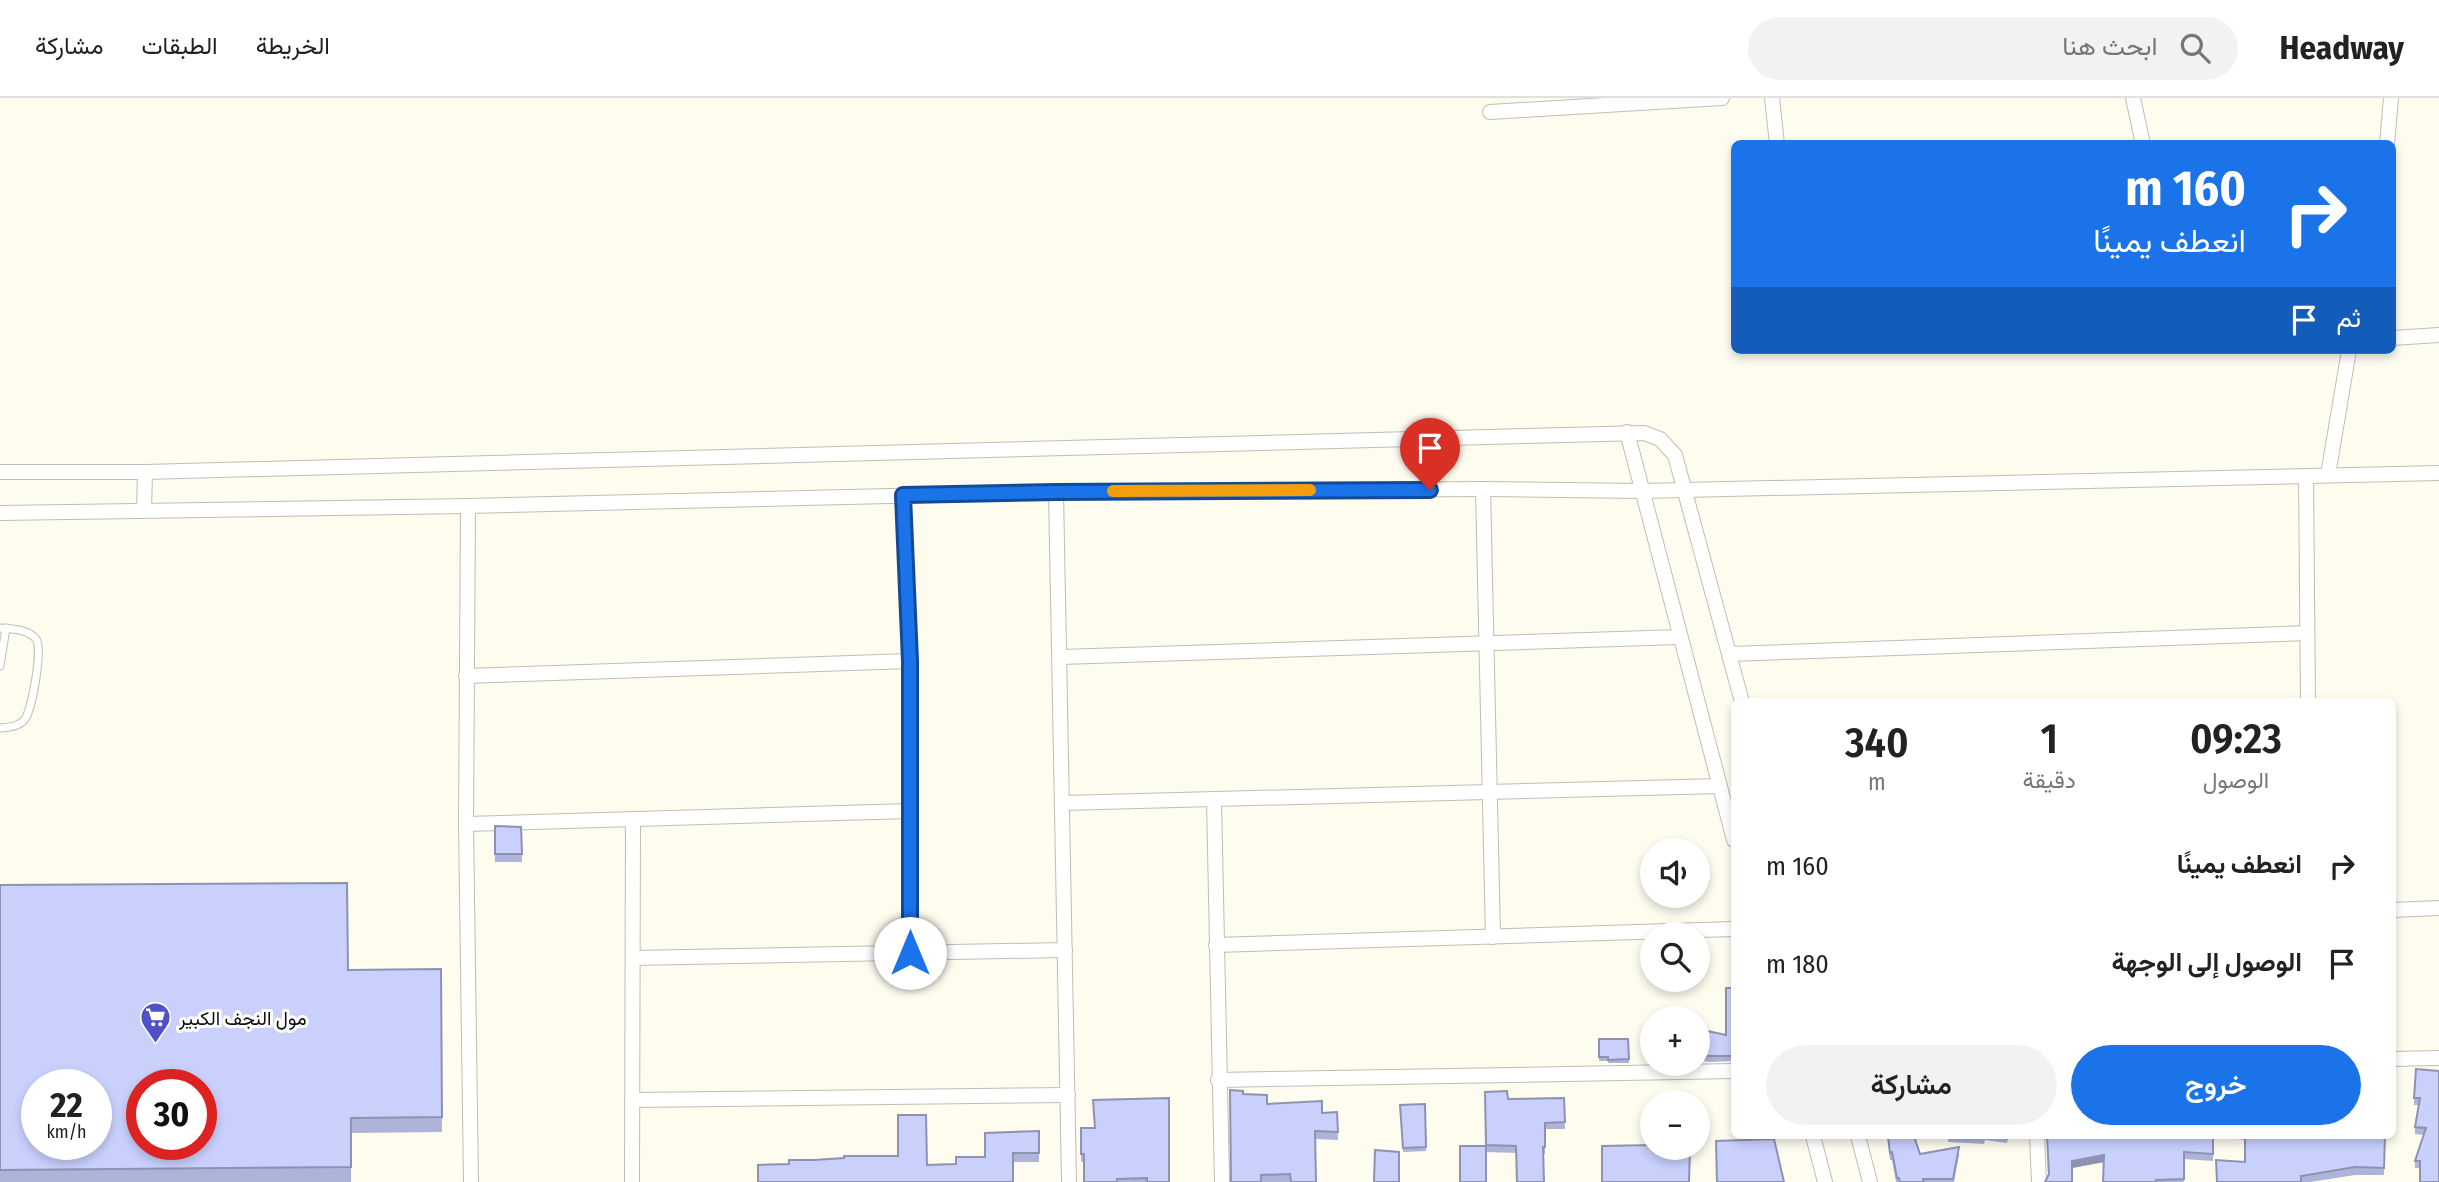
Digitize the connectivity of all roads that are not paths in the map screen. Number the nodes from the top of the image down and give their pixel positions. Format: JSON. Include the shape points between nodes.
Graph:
{"nodes":[{"id":1,"x":1722,"y":98,"type":"edge"},
{"id":2,"x":1772,"y":98,"type":"edge"},
{"id":3,"x":2133,"y":98,"type":"edge"},
{"id":4,"x":2391,"y":98,"type":"edge"},
{"id":5,"x":1490,"y":112,"type":"dead end"},
{"id":6,"x":1777,"y":140,"type":"edge"},
{"id":7,"x":2142,"y":140,"type":"edge"},
{"id":8,"x":2387,"y":140,"type":"edge"},
{"id":9,"x":2439,"y":334,"type":"edge"},
{"id":10,"x":2396,"y":338,"type":"edge"},
{"id":11,"x":2348,"y":354,"type":"edge"},
{"id":12,"x":1627,"y":432,"type":"junction"},
{"id":13,"x":0,"y":472,"type":"edge"},
{"id":14,"x":145,"y":472,"type":"junction"},
{"id":15,"x":2439,"y":473,"type":"edge"},
{"id":16,"x":2328,"y":475,"type":"junction"},
{"id":17,"x":2306,"y":476,"type":"junction"},
{"id":18,"x":1483,"y":489,"type":"junction"},
{"id":19,"x":1685,"y":490,"type":"junction"},
{"id":20,"x":1641,"y":491,"type":"junction"},
{"id":21,"x":1056,"y":492,"type":"junction"},
{"id":22,"x":903,"y":495,"type":"junction"},
{"id":23,"x":468,"y":506,"type":"junction"},
{"id":24,"x":144,"y":511,"type":"junction"},
{"id":25,"x":0,"y":513,"type":"edge"},
{"id":26,"x":3,"y":628,"type":"edge"},
{"id":27,"x":2307,"y":633,"type":"junction"},
{"id":28,"x":1680,"y":637,"type":"junction"},
{"id":29,"x":1486,"y":643,"type":"junction"},
{"id":30,"x":1729,"y":654,"type":"junction"},
{"id":31,"x":1061,"y":657,"type":"junction"},
{"id":32,"x":910,"y":661,"type":"junction"},
{"id":33,"x":0,"y":666,"type":"edge"},
{"id":34,"x":467,"y":676,"type":"junction"},
{"id":35,"x":1741,"y":698,"type":"edge"},
{"id":36,"x":2308,"y":698,"type":"edge"},
{"id":37,"x":0,"y":728,"type":"edge"},
{"id":38,"x":1720,"y":786,"type":"junction"},
{"id":39,"x":1490,"y":792,"type":"junction"},
{"id":40,"x":1214,"y":800,"type":"junction"},
{"id":41,"x":1063,"y":803,"type":"junction"},
{"id":42,"x":910,"y":811,"type":"junction"},
{"id":43,"x":634,"y":819,"type":"junction"},
{"id":44,"x":466,"y":824,"type":"junction"},
{"id":45,"x":1731,"y":828,"type":"edge"},
{"id":46,"x":2439,"y":908,"type":"edge"},
{"id":47,"x":2396,"y":910,"type":"edge"},
{"id":48,"x":1731,"y":929,"type":"edge"},
{"id":49,"x":1493,"y":937,"type":"junction"},
{"id":50,"x":1216,"y":945,"type":"junction"},
{"id":51,"x":1065,"y":950,"type":"junction"},
{"id":52,"x":910,"y":953,"type":"junction"},
{"id":53,"x":633,"y":958,"type":"junction"},
{"id":54,"x":2439,"y":1058,"type":"edge"},
{"id":55,"x":2396,"y":1059,"type":"edge"},
{"id":56,"x":1731,"y":1071,"type":"edge"},
{"id":57,"x":1218,"y":1080,"type":"junction"},
{"id":58,"x":1068,"y":1095,"type":"junction"},
{"id":59,"x":632,"y":1100,"type":"junction"},
{"id":60,"x":1814,"y":1139,"type":"edge"},
{"id":61,"x":1859,"y":1139,"type":"edge"},
{"id":62,"x":2038,"y":1139,"type":"edge"},
{"id":63,"x":471,"y":1182,"type":"edge"},
{"id":64,"x":632,"y":1182,"type":"edge"},
{"id":65,"x":1069,"y":1182,"type":"edge"},
{"id":66,"x":1222,"y":1182,"type":"edge"},
{"id":67,"x":1825,"y":1182,"type":"edge"},
{"id":68,"x":1870,"y":1182,"type":"edge"},
{"id":69,"x":2039,"y":1182,"type":"edge"}],
"edges":[{"from":1,"to":5,"type":"street"},
{"from":2,"to":6,"type":"street"},
{"from":3,"to":7,"type":"street"},
{"from":4,"to":8,"type":"street"},
{"from":9,"to":10,"type":"street"},
{"from":11,"to":16,"type":"street"},
{"from":12,"to":14,"type":"street"},
{"from":12,"to":19,"type":"street","via":[[1660,439],[1675,455]]},
{"from":12,"to":20,"type":"street"},
{"from":13,"to":14,"type":"street"},
{"from":14,"to":24,"type":"street"},
{"from":15,"to":16,"type":"street"},
{"from":16,"to":17,"type":"street"},
{"from":17,"to":19,"type":"street"},
{"from":17,"to":27,"type":"street"},
{"from":18,"to":20,"type":"street"},
{"from":18,"to":21,"type":"street"},
{"from":18,"to":29,"type":"street"},
{"from":19,"to":20,"type":"street"},
{"from":19,"to":30,"type":"street"},
{"from":20,"to":28,"type":"street"},
{"from":21,"to":22,"type":"street"},
{"from":21,"to":31,"type":"street"},
{"from":22,"to":23,"type":"street"},
{"from":22,"to":32,"type":"street"},
{"from":23,"to":24,"type":"street"},
{"from":23,"to":34,"type":"street"},
{"from":24,"to":25,"type":"street"},
{"from":26,"to":33,"type":"lane"},
{"from":26,"to":37,"type":"lane","via":[[33,636],[39,653],[27,716],[19,724]]},
{"from":27,"to":30,"type":"street"},
{"from":27,"to":36,"type":"street"},
{"from":28,"to":29,"type":"street"},
{"from":28,"to":38,"type":"street"},
{"from":29,"to":31,"type":"street"},
{"from":29,"to":39,"type":"street"},
{"from":30,"to":35,"type":"street"},
{"from":31,"to":41,"type":"street"},
{"from":32,"to":34,"type":"street"},
{"from":32,"to":42,"type":"street"},
{"from":34,"to":44,"type":"street"},
{"from":38,"to":39,"type":"street"},
{"from":38,"to":45,"type":"street"},
{"from":39,"to":40,"type":"street"},
{"from":39,"to":49,"type":"street"},
{"from":40,"to":41,"type":"street"},
{"from":40,"to":50,"type":"street"},
{"from":41,"to":51,"type":"street"},
{"from":42,"to":43,"type":"street"},
{"from":42,"to":52,"type":"street"},
{"from":43,"to":44,"type":"street"},
{"from":43,"to":53,"type":"street"},
{"from":44,"to":63,"type":"street"},
{"from":46,"to":47,"type":"street"},
{"from":48,"to":49,"type":"street"},
{"from":49,"to":50,"type":"street"},
{"from":50,"to":57,"type":"street"},
{"from":51,"to":52,"type":"street"},
{"from":51,"to":58,"type":"street"},
{"from":52,"to":53,"type":"street"},
{"from":53,"to":59,"type":"street"},
{"from":54,"to":55,"type":"street"},
{"from":56,"to":57,"type":"street"},
{"from":57,"to":66,"type":"street"},
{"from":58,"to":59,"type":"street"},
{"from":58,"to":65,"type":"street"},
{"from":59,"to":64,"type":"street"},
{"from":60,"to":67,"type":"street"},
{"from":61,"to":68,"type":"street"},
{"from":62,"to":69,"type":"street"}]}
